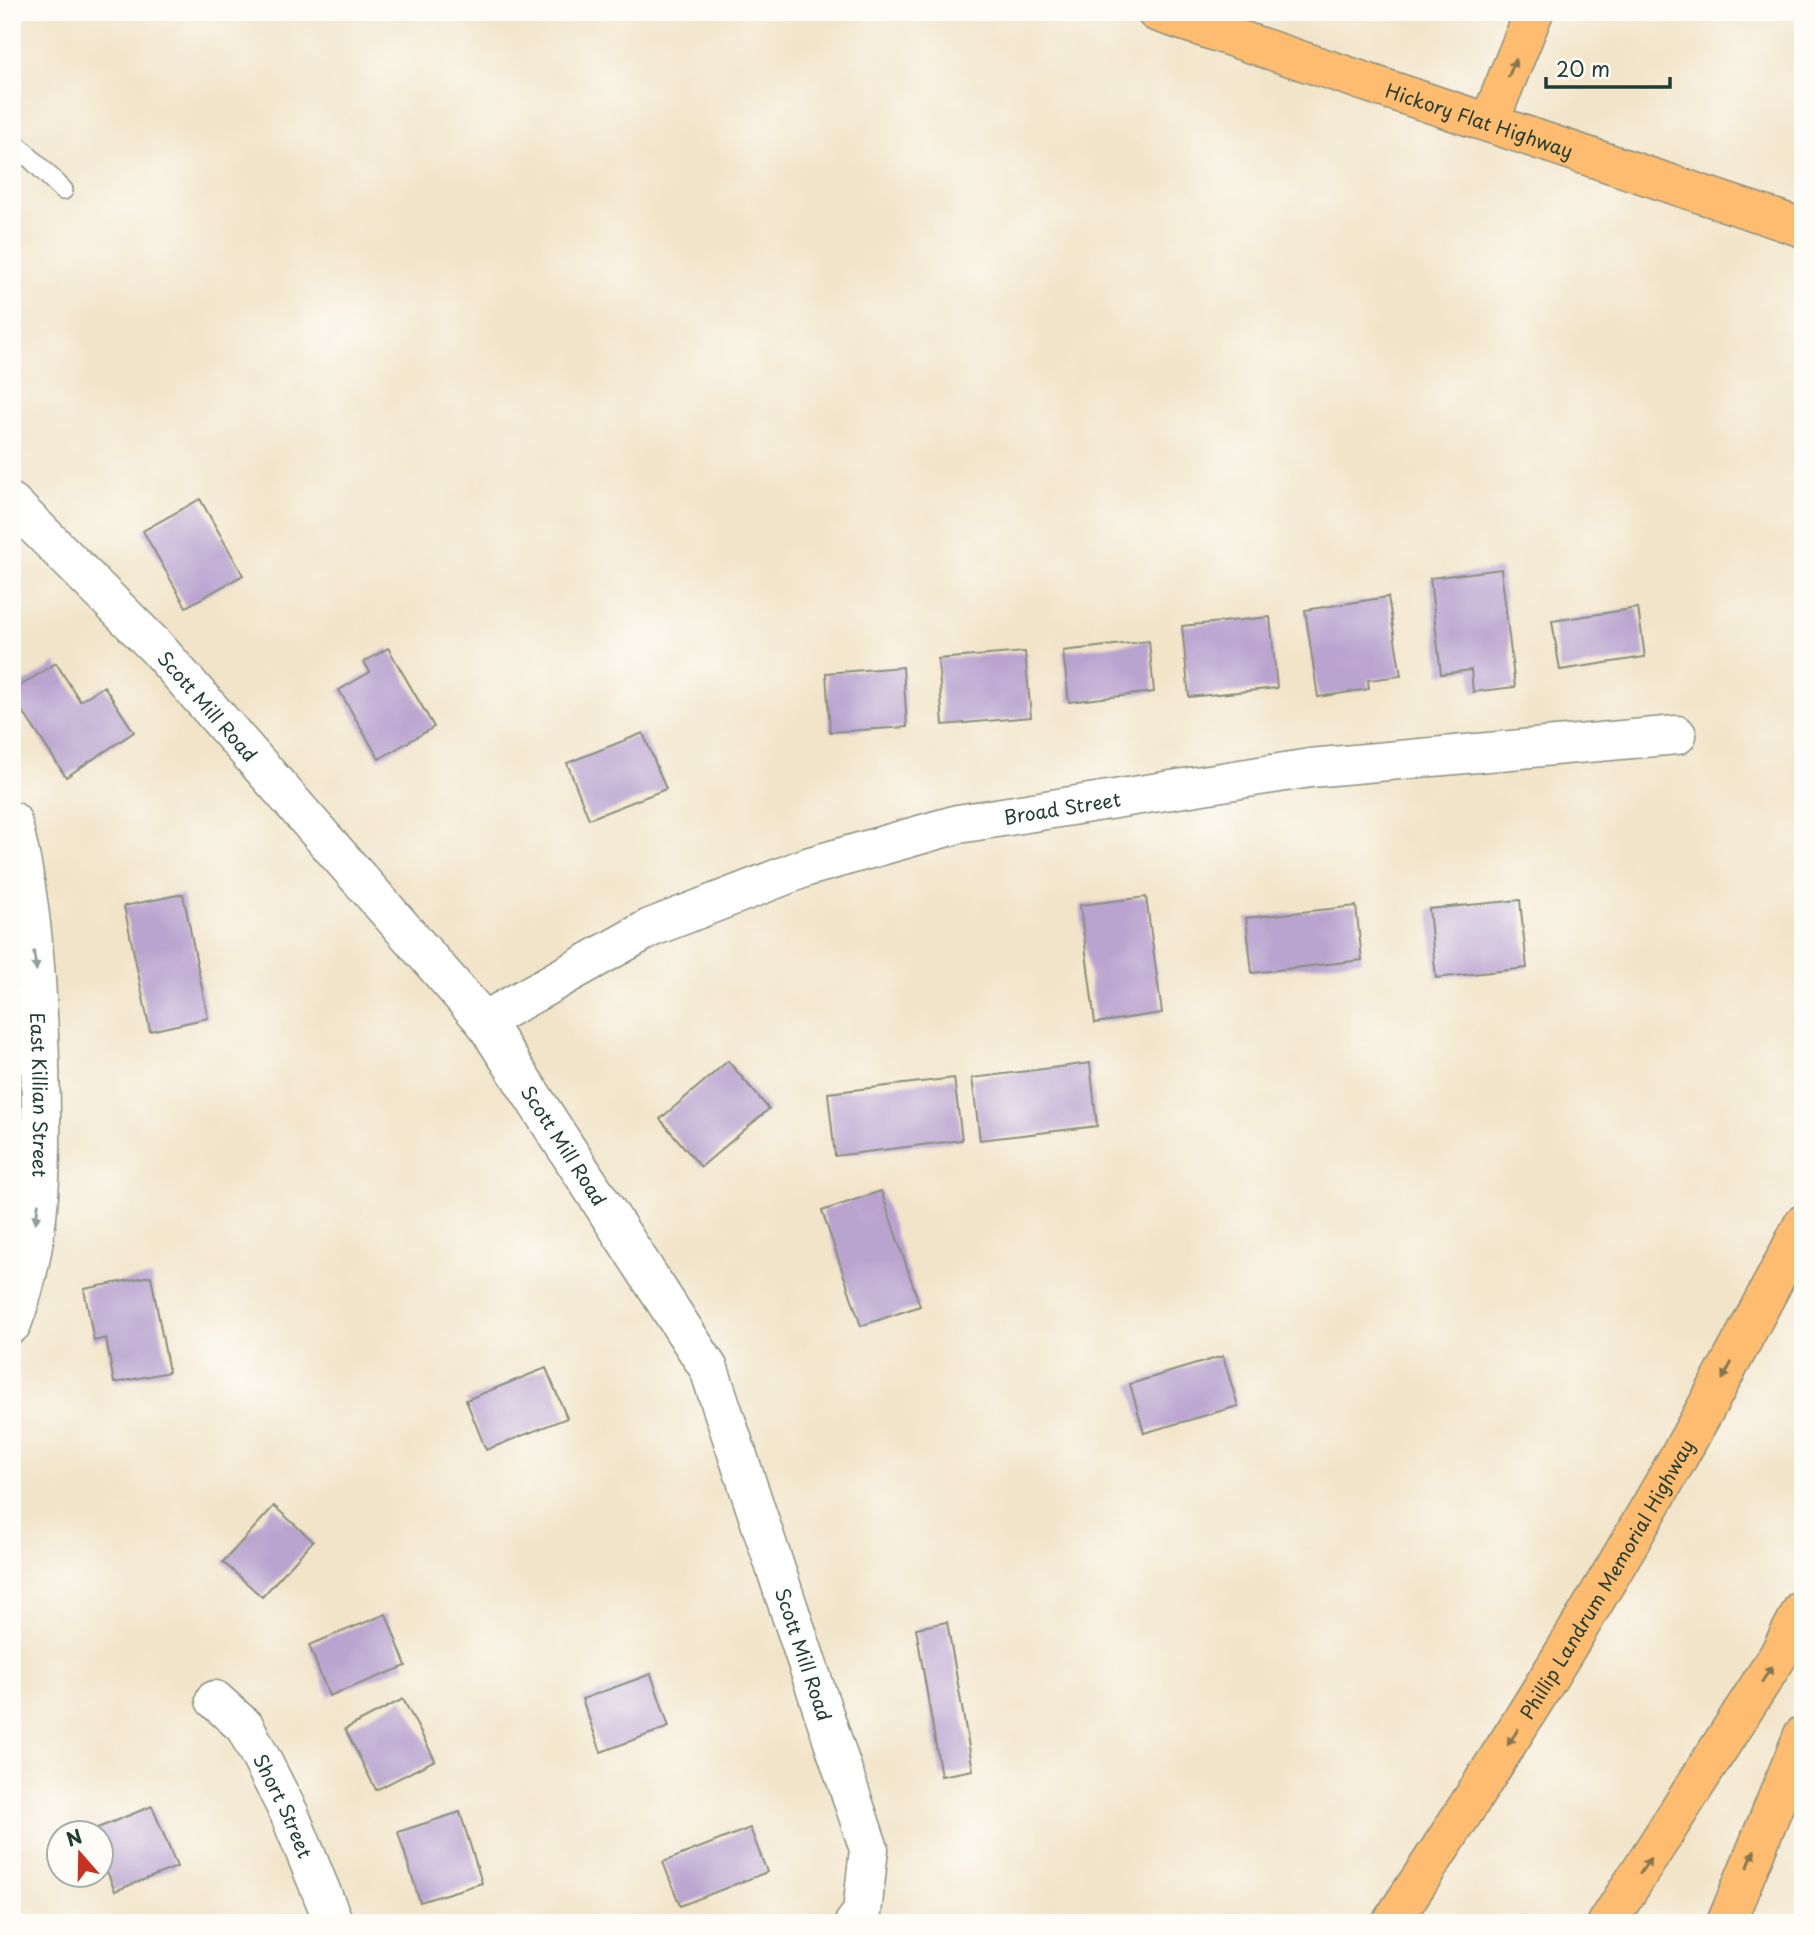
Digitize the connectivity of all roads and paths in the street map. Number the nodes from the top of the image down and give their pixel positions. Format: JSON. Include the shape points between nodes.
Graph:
{"nodes":[{"id":1,"x":1156,"y":12,"type":"edge"},
{"id":2,"x":1534,"y":12,"type":"edge"},
{"id":3,"x":1489,"y":123,"type":"junction"},
{"id":4,"x":12,"y":140,"type":"edge"},
{"id":5,"x":63,"y":190,"type":"dead end"},
{"id":6,"x":1803,"y":228,"type":"edge"},
{"id":7,"x":12,"y":503,"type":"edge"},
{"id":8,"x":1677,"y":735,"type":"dead end"},
{"id":9,"x":12,"y":821,"type":"edge"},
{"id":10,"x":484,"y":1021,"type":"junction"},
{"id":11,"x":1803,"y":1224,"type":"edge"},
{"id":12,"x":12,"y":1324,"type":"edge"},
{"id":13,"x":1803,"y":1608,"type":"edge"},
{"id":14,"x":215,"y":1700,"type":"dead end"},
{"id":15,"x":1803,"y":1735,"type":"edge"},
{"id":16,"x":334,"y":1923,"type":"edge"},
{"id":17,"x":854,"y":1923,"type":"edge"},
{"id":18,"x":1391,"y":1923,"type":"edge"},
{"id":19,"x":1607,"y":1923,"type":"edge"},
{"id":20,"x":1726,"y":1923,"type":"edge"}],
"edges":[{"from":1,"to":3,"type":"main road","name":"Hickory Flat Highway"},
{"from":3,"to":2,"type":"main road","one_way":true},
{"from":3,"to":6,"type":"main road","name":"Hickory Flat Highway"},
{"from":4,"to":5,"type":"lane"},
{"from":7,"to":10,"type":"street","name":"Scott Mill Road","via":[[157,648]]},
{"from":8,"to":10,"type":"street","name":"Broad Street","via":[[1310,768],[958,824],[807,867],[650,928]]},
{"from":9,"to":12,"type":"street","name":"East Killian Street","one_way":true,"via":[[37,972],[43,1173],[27,1285]]},
{"from":10,"to":17,"type":"street","name":"Scott Mill Road","via":[[709,1369],[869,1849],[862,1913]]},
{"from":11,"to":18,"type":"main road","name":"Phillip Landrum Memorial Highway","one_way":true,"via":[[1658,1498],[1548,1682]]},
{"from":19,"to":13,"type":"main road","one_way":true,"via":[[1778,1656]]},
{"from":14,"to":16,"type":"street","name":"Short Street","via":[[245,1727],[289,1813]]},
{"from":20,"to":15,"type":"main road","one_way":true}]}
